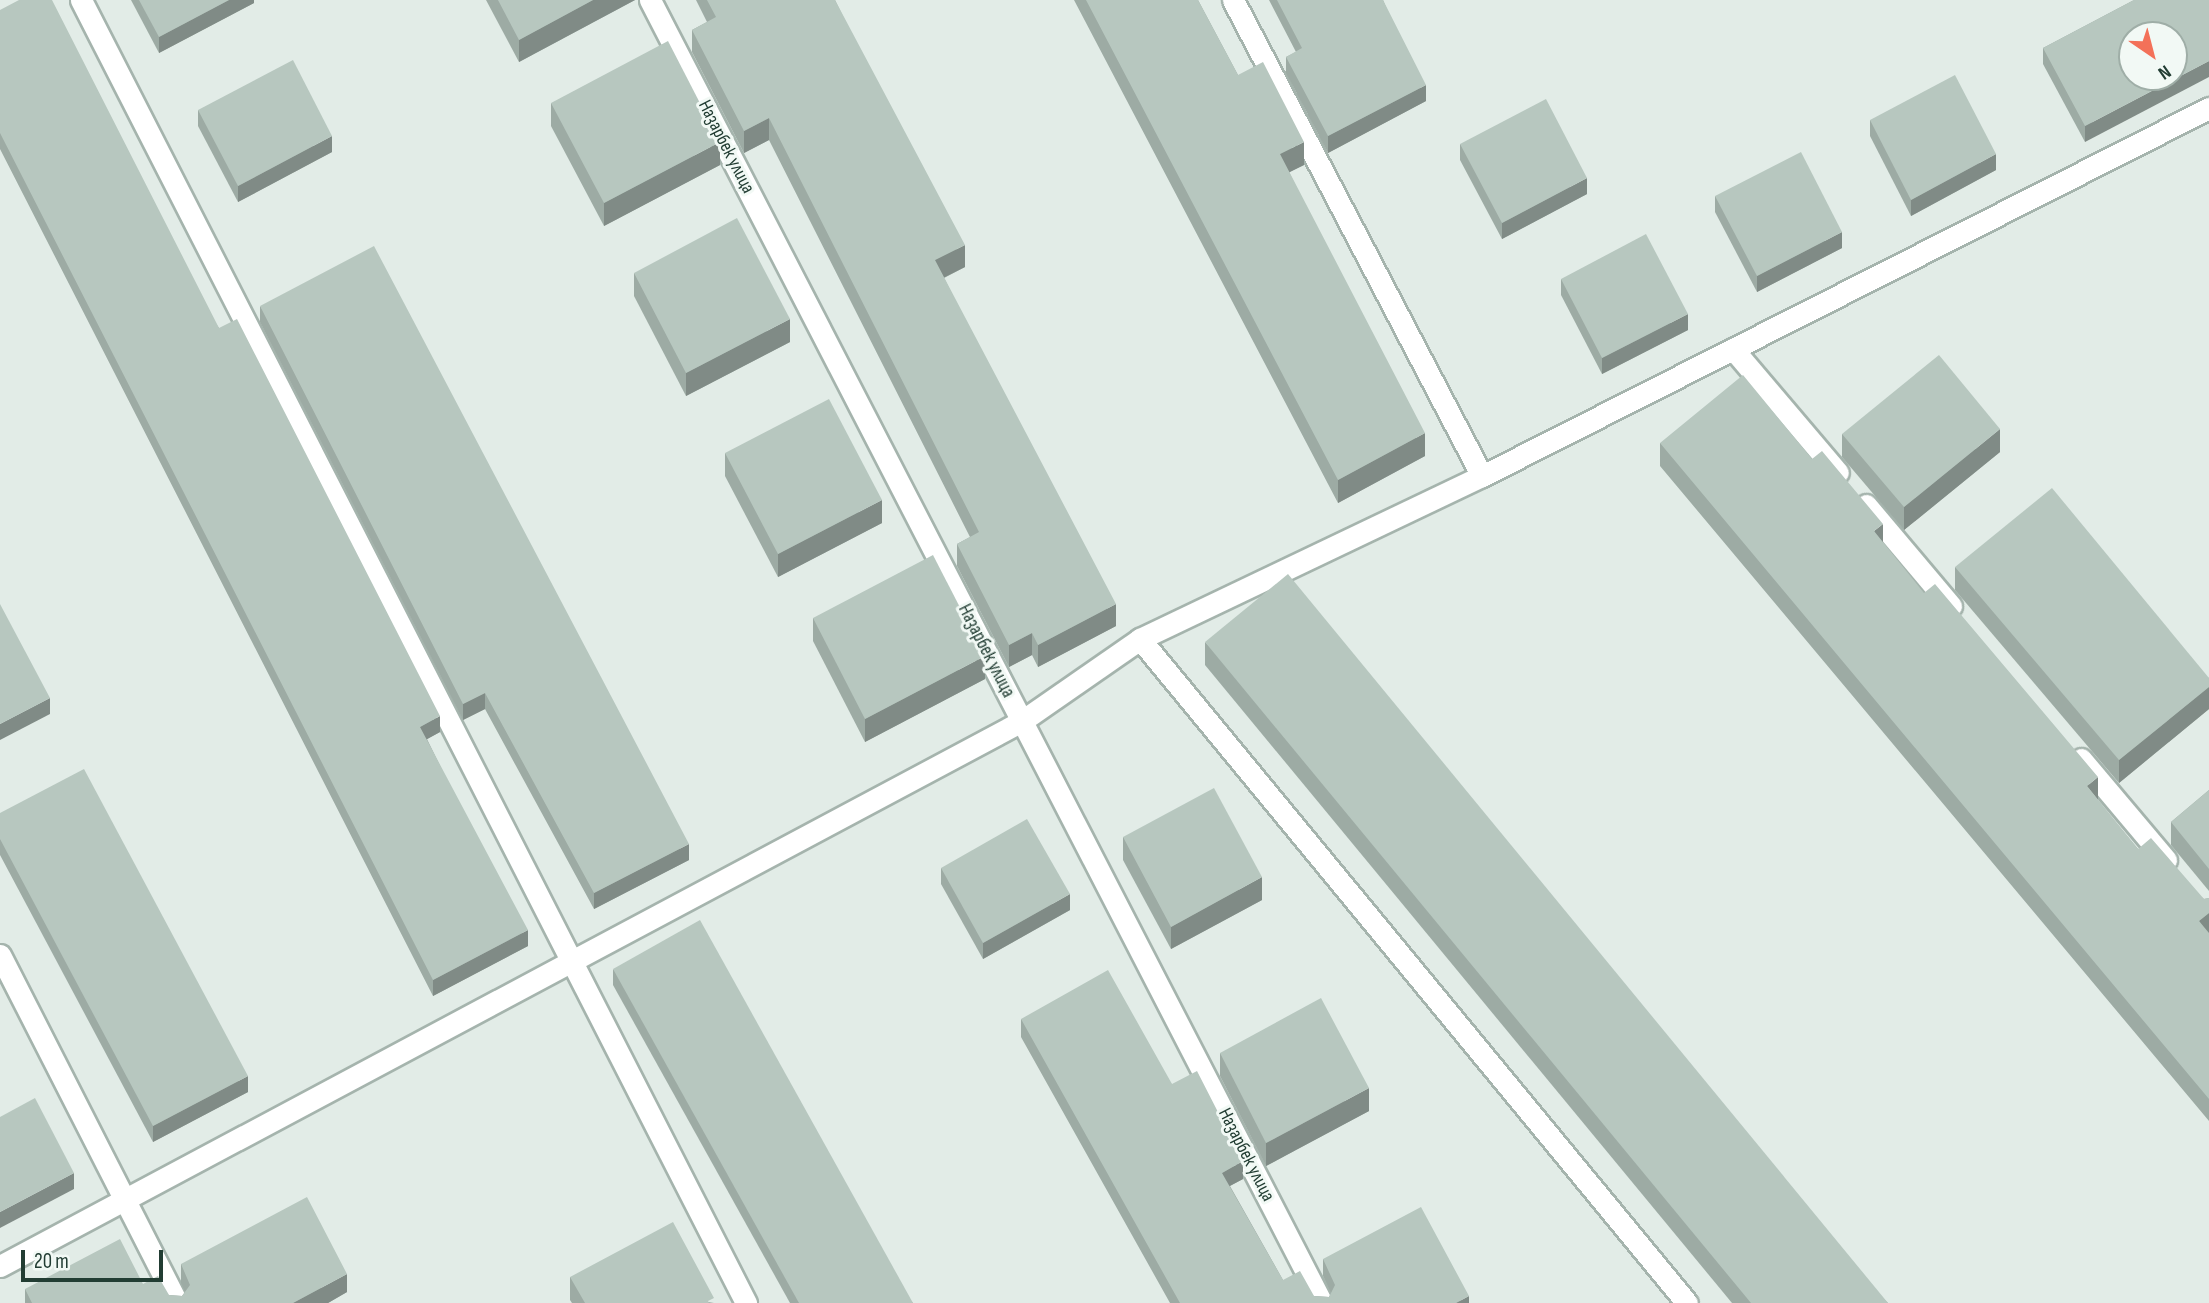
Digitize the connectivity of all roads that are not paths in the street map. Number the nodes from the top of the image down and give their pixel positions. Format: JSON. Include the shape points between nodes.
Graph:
{"nodes":[{"id":1,"x":81,"y":0,"type":"edge"},
{"id":2,"x":650,"y":0,"type":"edge"},
{"id":3,"x":1233,"y":0,"type":"edge"},
{"id":4,"x":2209,"y":108,"type":"edge"},
{"id":5,"x":1733,"y":349,"type":"junction"},
{"id":6,"x":1482,"y":476,"type":"junction"},
{"id":7,"x":1967,"y":624,"type":"edge"},
{"id":8,"x":1140,"y":639,"type":"junction"},
{"id":9,"x":1022,"y":721,"type":"junction"},
{"id":10,"x":2065,"y":741,"type":"edge"},
{"id":11,"x":2182,"y":879,"type":"edge"},
{"id":12,"x":0,"y":955,"type":"edge"},
{"id":13,"x":572,"y":965,"type":"junction"},
{"id":14,"x":124,"y":1199,"type":"junction"},
{"id":15,"x":0,"y":1266,"type":"edge"},
{"id":16,"x":177,"y":1303,"type":"edge"},
{"id":17,"x":746,"y":1303,"type":"edge"},
{"id":18,"x":1322,"y":1303,"type":"edge"},
{"id":19,"x":1687,"y":1303,"type":"edge"}],
"edges":[{"from":1,"to":13,"type":"street"},
{"from":2,"to":9,"type":"street","name":"Назарбек улица"},
{"from":3,"to":6,"type":"street"},
{"from":4,"to":5,"type":"street"},
{"from":5,"to":6,"type":"street"},
{"from":5,"to":7,"type":"street"},
{"from":6,"to":8,"type":"street"},
{"from":8,"to":9,"type":"street"},
{"from":8,"to":19,"type":"street"},
{"from":9,"to":13,"type":"street"},
{"from":9,"to":18,"type":"street","name":"Назарбек улица"},
{"from":10,"to":11,"type":"street"},
{"from":12,"to":14,"type":"street"},
{"from":13,"to":14,"type":"street"},
{"from":13,"to":17,"type":"street"},
{"from":14,"to":15,"type":"street"},
{"from":14,"to":16,"type":"street"}]}
